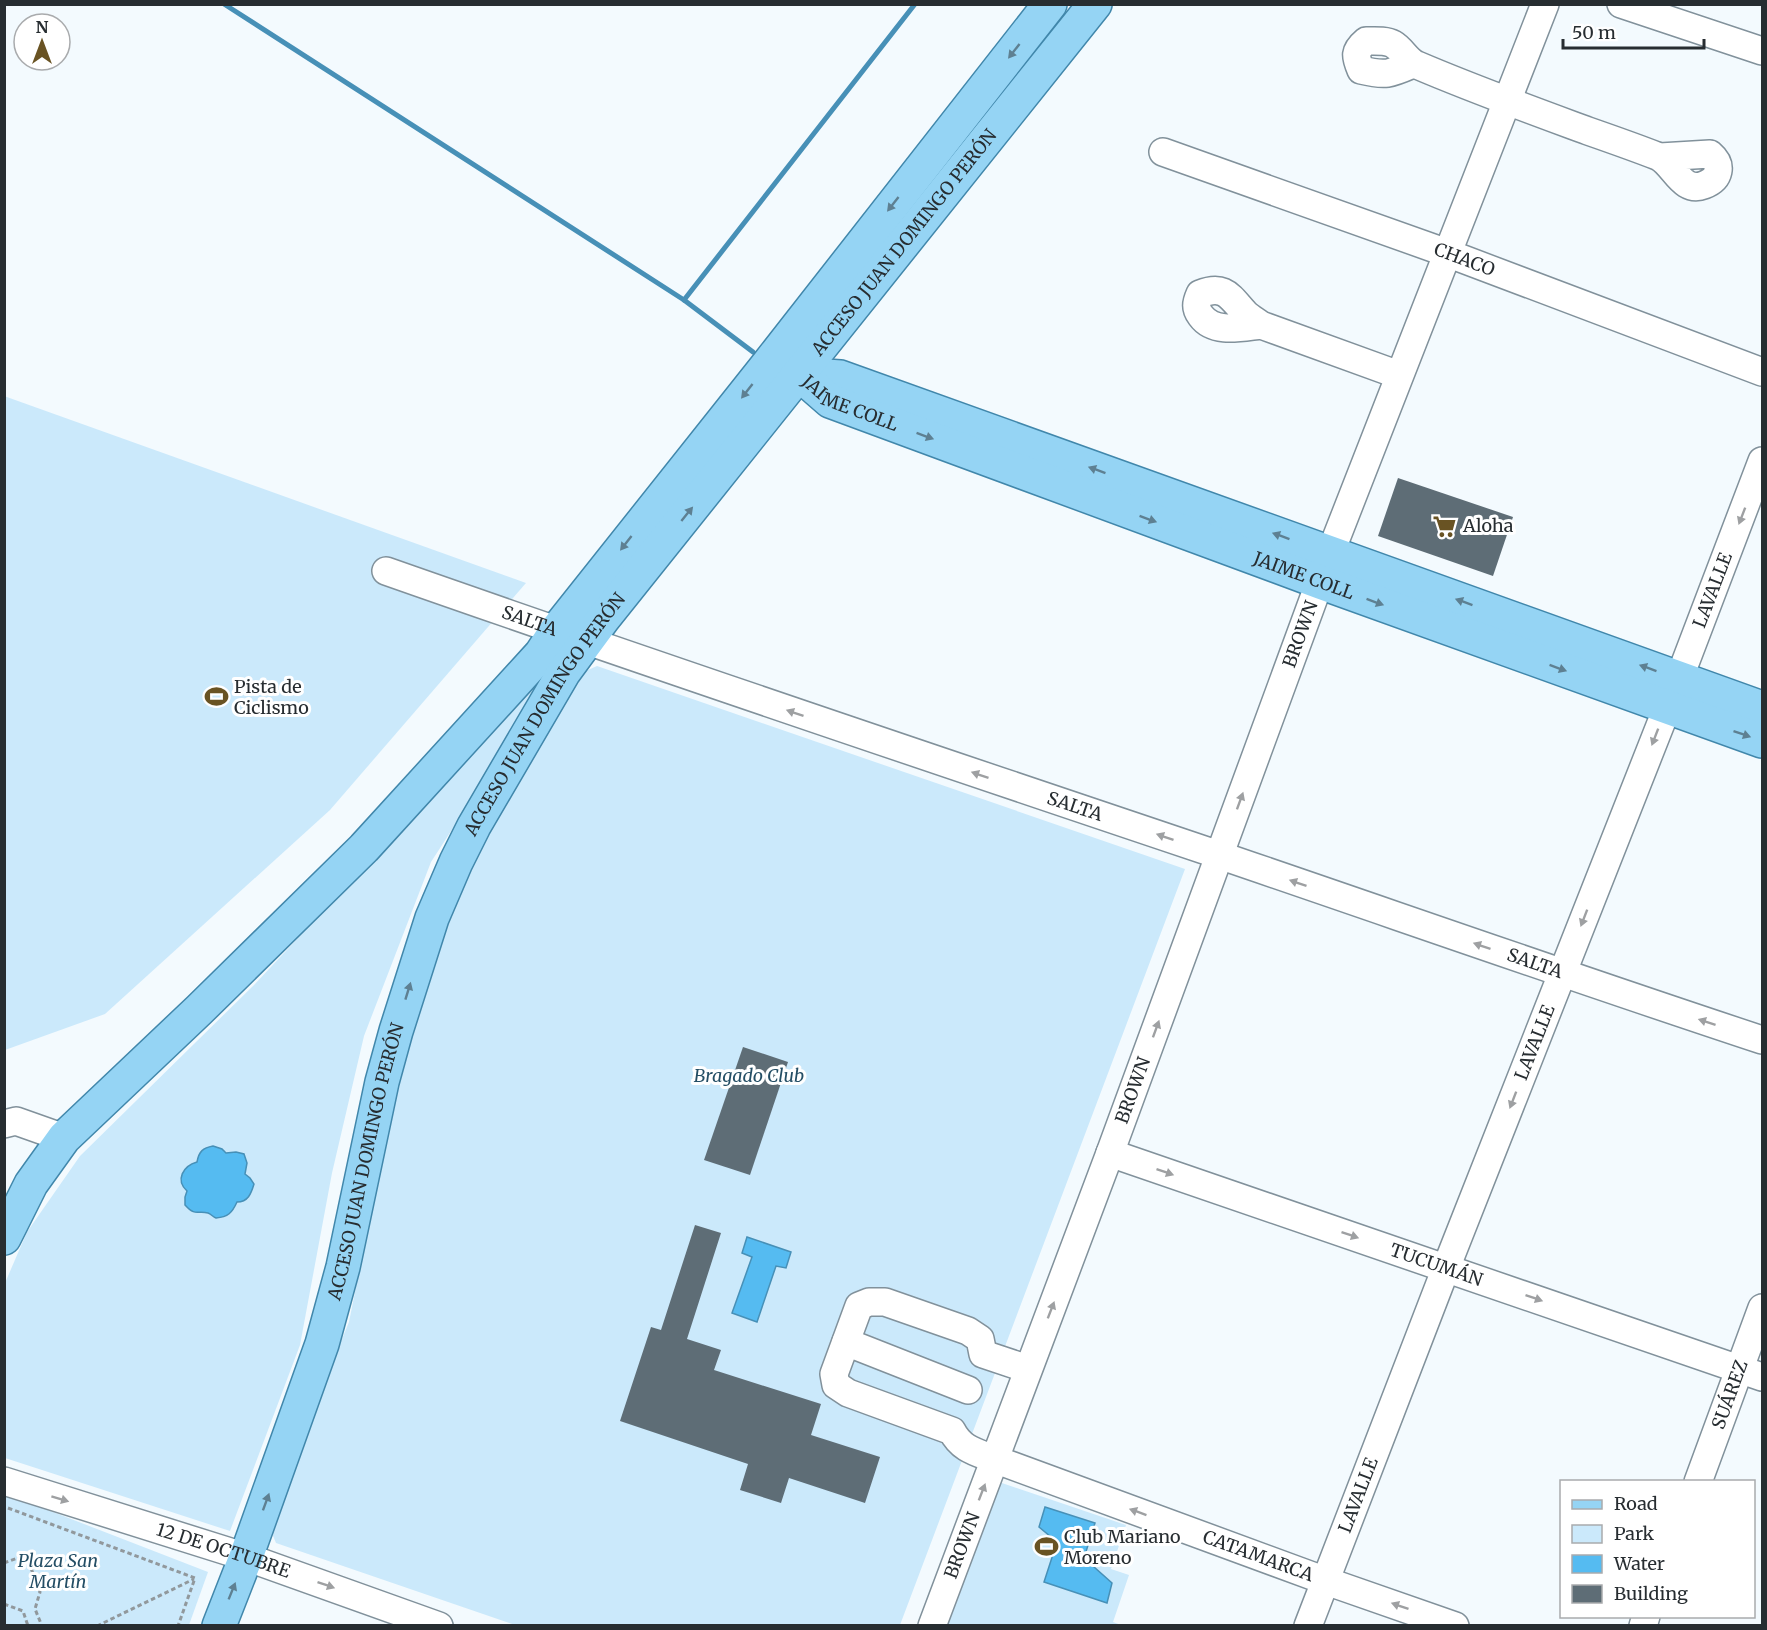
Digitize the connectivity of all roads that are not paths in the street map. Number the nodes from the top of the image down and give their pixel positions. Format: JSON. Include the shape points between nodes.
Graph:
{"nodes":[{"id":1,"x":1050,"y":4,"type":"edge"},
{"id":2,"x":1095,"y":4,"type":"edge"},
{"id":3,"x":1545,"y":4,"type":"edge"},
{"id":4,"x":1621,"y":4,"type":"edge"},
{"id":5,"x":1762,"y":51,"type":"edge"},
{"id":6,"x":1413,"y":64,"type":"dead end"},
{"id":7,"x":1507,"y":101,"type":"junction"},
{"id":8,"x":1163,"y":152,"type":"dead end"},
{"id":9,"x":1660,"y":157,"type":"dead end"},
{"id":10,"x":1447,"y":253,"type":"junction"},
{"id":11,"x":1261,"y":325,"type":"dead end"},
{"id":12,"x":769,"y":363,"type":"junction"},
{"id":13,"x":1762,"y":372,"type":"edge"},
{"id":14,"x":799,"y":374,"type":"junction"},
{"id":15,"x":1399,"y":375,"type":"junction"},
{"id":16,"x":1762,"y":462,"type":"edge"},
{"id":17,"x":1325,"y":568,"type":"junction"},
{"id":18,"x":386,"y":572,"type":"dead end"},
{"id":19,"x":571,"y":637,"type":"junction"},
{"id":20,"x":1673,"y":693,"type":"junction"},
{"id":21,"x":1762,"y":708,"type":"edge"},
{"id":22,"x":1762,"y":741,"type":"edge"},
{"id":23,"x":1220,"y":856,"type":"junction"},
{"id":24,"x":1562,"y":974,"type":"junction"},
{"id":25,"x":1762,"y":1040,"type":"edge"},
{"id":26,"x":8,"y":1121,"type":"edge"},
{"id":27,"x":64,"y":1138,"type":"junction"},
{"id":28,"x":1110,"y":1153,"type":"junction"},
{"id":29,"x":4,"y":1238,"type":"edge"},
{"id":30,"x":1446,"y":1268,"type":"junction"},
{"id":31,"x":1762,"y":1308,"type":"edge"},
{"id":32,"x":846,"y":1342,"type":"junction"},
{"id":33,"x":983,"y":1354,"type":"junction"},
{"id":34,"x":1028,"y":1370,"type":"junction"},
{"id":35,"x":1752,"y":1373,"type":"edge"},
{"id":36,"x":968,"y":1390,"type":"junction"},
{"id":37,"x":952,"y":1431,"type":"junction"},
{"id":38,"x":994,"y":1460,"type":"junction"},
{"id":39,"x":1699,"y":1480,"type":"edge"},
{"id":40,"x":4,"y":1481,"type":"edge"},
{"id":41,"x":246,"y":1557,"type":"junction"},
{"id":42,"x":1326,"y":1581,"type":"junction"},
{"id":43,"x":219,"y":1626,"type":"edge"},
{"id":44,"x":439,"y":1626,"type":"edge"},
{"id":45,"x":932,"y":1626,"type":"edge"},
{"id":46,"x":1308,"y":1626,"type":"edge"},
{"id":47,"x":1455,"y":1626,"type":"edge"}],
"edges":[{"from":1,"to":12,"type":"main road","name":"ACCESO JUAN DOMINGO PERÓN","one_way":true},
{"from":2,"to":14,"type":"main road","name":"ACCESO JUAN DOMINGO PERÓN"},
{"from":3,"to":7,"type":"street","name":"BROWN"},
{"from":4,"to":5,"type":"street"},
{"from":6,"to":7,"type":"street"},
{"from":7,"to":9,"type":"street"},
{"from":7,"to":10,"type":"street","name":"BROWN"},
{"from":8,"to":10,"type":"street","name":"CHACO"},
{"from":10,"to":13,"type":"street","name":"CHACO"},
{"from":10,"to":15,"type":"street","name":"BROWN"},
{"from":11,"to":15,"type":"street"},
{"from":12,"to":14,"type":"main road"},
{"from":12,"to":19,"type":"main road","name":"ACCESO JUAN DOMINGO PERÓN","one_way":true},
{"from":14,"to":17,"type":"main road","name":"JAIME COLL","via":[[830,401]]},
{"from":19,"to":14,"type":"main road","name":"ACCESO JUAN DOMINGO PERÓN","one_way":true},
{"from":15,"to":17,"type":"street","name":"BROWN"},
{"from":16,"to":20,"type":"street","name":"LAVALLE","one_way":true},
{"from":17,"to":20,"type":"main road","name":"JAIME COLL"},
{"from":23,"to":17,"type":"street","name":"BROWN","one_way":true},
{"from":18,"to":19,"type":"street","name":"SALTA"},
{"from":23,"to":19,"type":"street","name":"SALTA","one_way":true},
{"from":19,"to":27,"type":"main road","name":"ACCESO JUAN DOMINGO PERÓN","via":[[541,654],[364,848]]},
{"from":41,"to":19,"type":"main road","name":"ACCESO JUAN DOMINGO PERÓN","one_way":true,"via":[[322,1344],[343,1267],[382,1082],[432,918],[474,826],[564,672]]},
{"from":20,"to":21,"type":"main road","name":"JAIME COLL"},
{"from":20,"to":22,"type":"main road","name":"JAIME COLL","one_way":true},
{"from":20,"to":24,"type":"street","name":"LAVALLE","one_way":true},
{"from":24,"to":23,"type":"street","name":"SALTA","one_way":true},
{"from":28,"to":23,"type":"street","name":"BROWN","one_way":true},
{"from":25,"to":24,"type":"street","name":"SALTA","one_way":true},
{"from":24,"to":30,"type":"street","name":"LAVALLE","one_way":true},
{"from":26,"to":27,"type":"street"},
{"from":27,"to":29,"type":"main road","name":"ACCESO JUAN DOMINGO PERÓN","via":[[31,1184]]},
{"from":28,"to":30,"type":"street","name":"TUCUMÁN","one_way":true},
{"from":34,"to":28,"type":"street","name":"BROWN","one_way":true},
{"from":30,"to":35,"type":"street","name":"TUCUMÁN","one_way":true},
{"from":30,"to":42,"type":"street","name":"LAVALLE"},
{"from":31,"to":35,"type":"street","name":"SUÁREZ"},
{"from":32,"to":33,"type":"street","via":[[860,1306],[885,1302],[968,1331],[980,1339]]},
{"from":32,"to":36,"type":"street"},
{"from":32,"to":37,"type":"street","via":[[834,1374],[836,1385],[848,1394]]},
{"from":33,"to":34,"type":"street"},
{"from":33,"to":36,"type":"street"},
{"from":34,"to":38,"type":"street","name":"BROWN"},
{"from":35,"to":39,"type":"street","name":"SUÁREZ"},
{"from":36,"to":37,"type":"street"},
{"from":37,"to":38,"type":"street","name":"CATAMARCA","via":[[958,1442]]},
{"from":42,"to":38,"type":"street","name":"CATAMARCA","one_way":true},
{"from":45,"to":38,"type":"street","name":"BROWN","one_way":true},
{"from":40,"to":41,"type":"street","name":"12 DE OCTUBRE","one_way":true},
{"from":43,"to":41,"type":"main road","name":"ACCESO JUAN DOMINGO PERÓN","one_way":true},
{"from":41,"to":44,"type":"street","name":"12 DE OCTUBRE","one_way":true},
{"from":42,"to":46,"type":"street","name":"LAVALLE"},
{"from":47,"to":42,"type":"street","name":"CATAMARCA","one_way":true}]}
